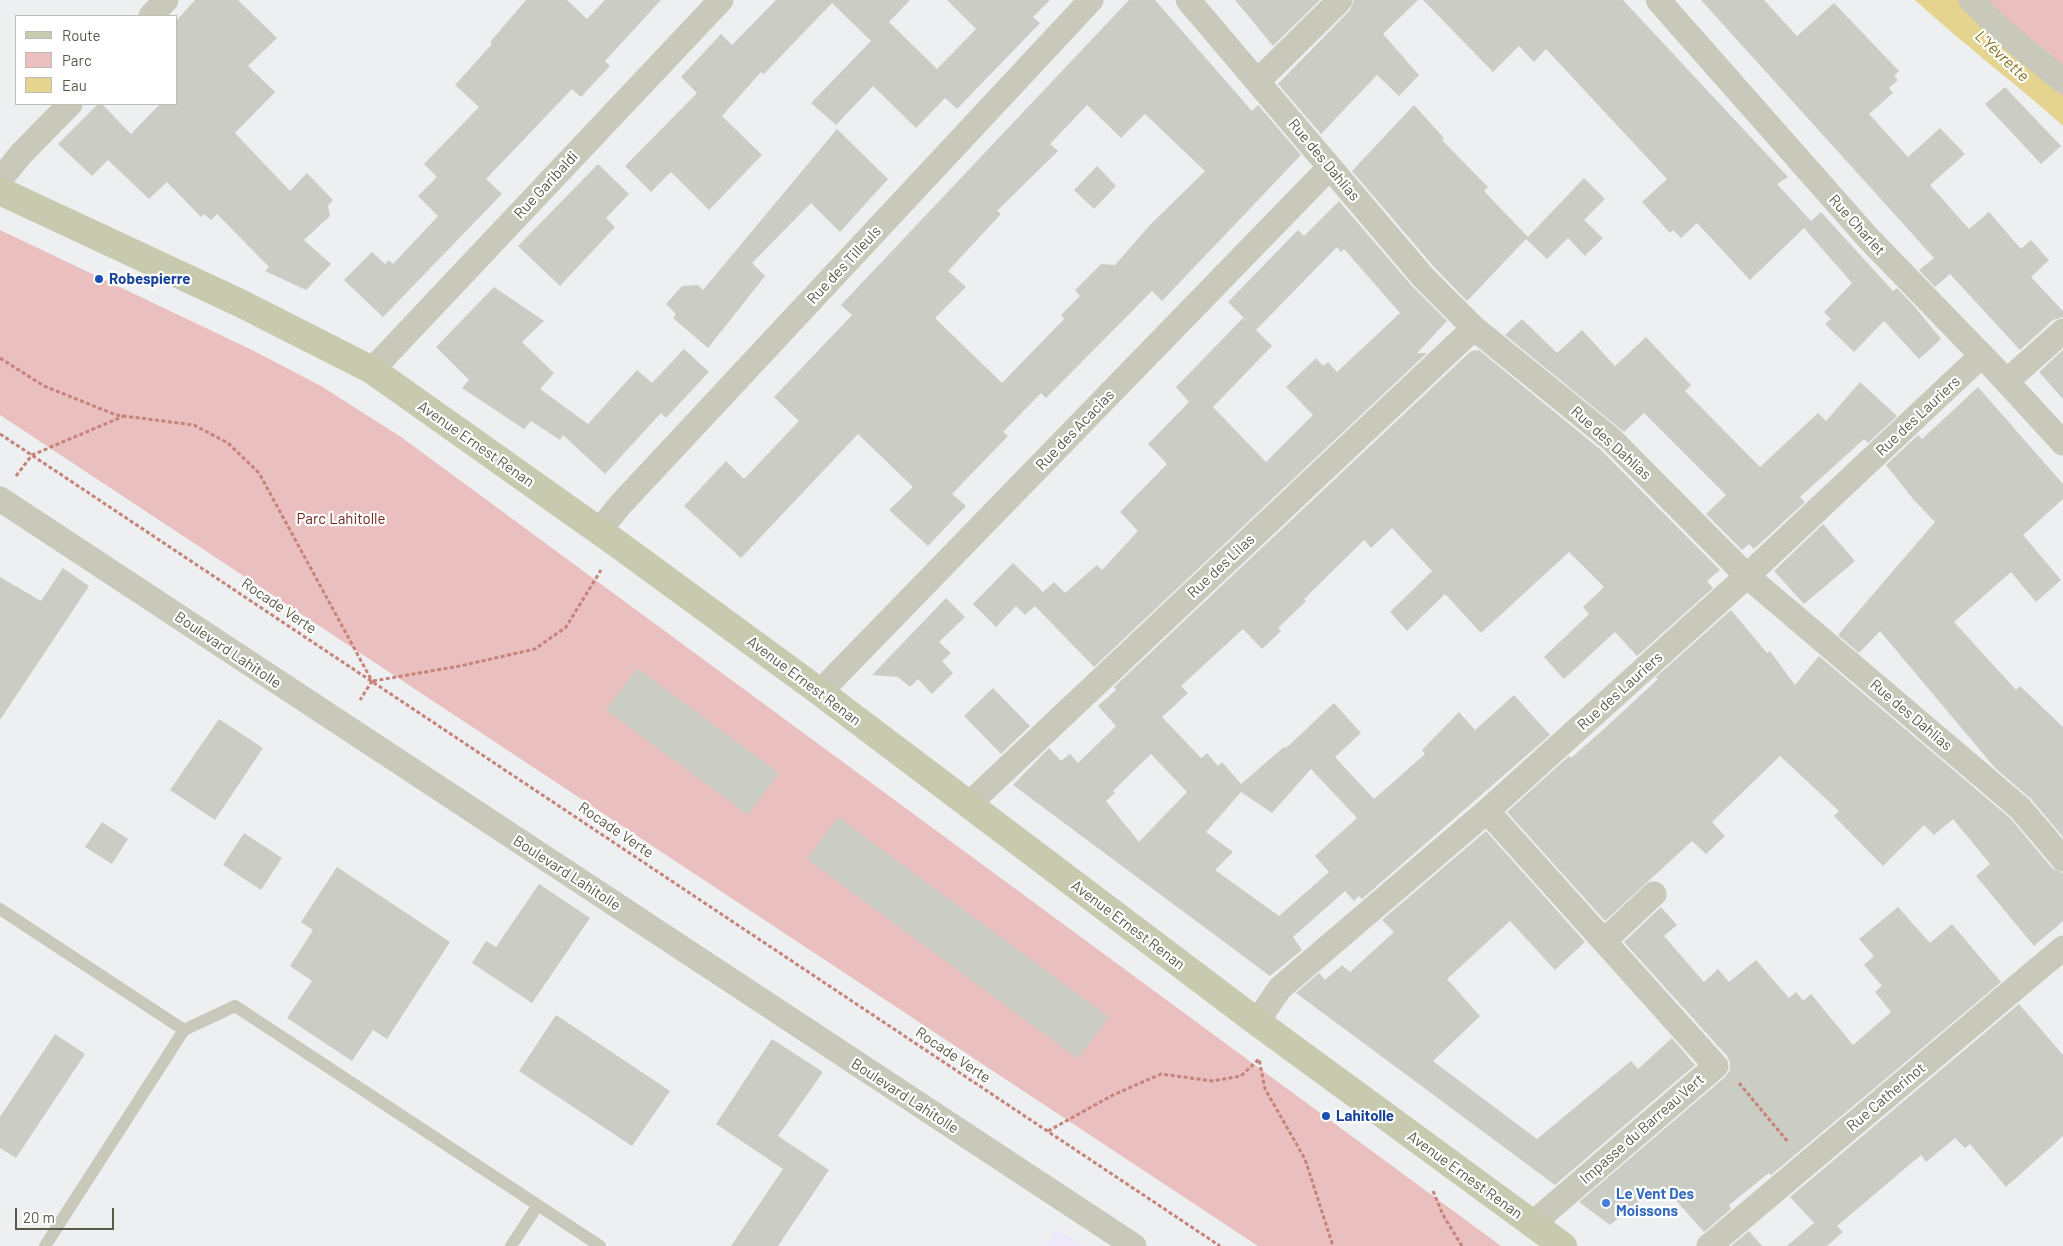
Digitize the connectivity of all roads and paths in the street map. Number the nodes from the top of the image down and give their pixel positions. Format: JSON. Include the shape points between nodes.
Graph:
{"nodes":[{"id":1,"x":166,"y":0,"type":"edge"},
{"id":2,"x":721,"y":0,"type":"edge"},
{"id":3,"x":1091,"y":0,"type":"edge"},
{"id":4,"x":1188,"y":0,"type":"edge"},
{"id":5,"x":1340,"y":0,"type":"edge"},
{"id":6,"x":1658,"y":0,"type":"edge"},
{"id":7,"x":1971,"y":0,"type":"edge"},
{"id":8,"x":152,"y":15,"type":"edge"},
{"id":9,"x":1258,"y":81,"type":"junction"},
{"id":10,"x":2063,"y":81,"type":"edge"},
{"id":11,"x":69,"y":105,"type":"edge"},
{"id":12,"x":1330,"y":168,"type":"junction"},
{"id":13,"x":0,"y":180,"type":"edge"},
{"id":14,"x":0,"y":191,"type":"edge"},
{"id":15,"x":1474,"y":328,"type":"junction"},
{"id":16,"x":2063,"y":330,"type":"edge"},
{"id":17,"x":1982,"y":355,"type":"junction"},
{"id":18,"x":0,"y":358,"type":"edge"},
{"id":19,"x":372,"y":370,"type":"junction"},
{"id":20,"x":2007,"y":381,"type":"junction"},
{"id":21,"x":125,"y":416,"type":"junction"},
{"id":22,"x":0,"y":434,"type":"edge"},
{"id":23,"x":2063,"y":443,"type":"edge"},
{"id":24,"x":32,"y":455,"type":"junction"},
{"id":25,"x":5,"y":491,"type":"edge"},
{"id":26,"x":599,"y":531,"type":"junction"},
{"id":27,"x":604,"y":565,"type":"dead end"},
{"id":28,"x":1747,"y":576,"type":"junction"},
{"id":29,"x":372,"y":681,"type":"junction"},
{"id":30,"x":820,"y":692,"type":"junction"},
{"id":31,"x":343,"y":726,"type":"junction"},
{"id":32,"x":968,"y":805,"type":"junction"},
{"id":33,"x":1487,"y":811,"type":"junction"},
{"id":34,"x":2063,"y":859,"type":"edge"},
{"id":35,"x":1654,"y":894,"type":"dead end"},
{"id":36,"x":0,"y":908,"type":"edge"},
{"id":37,"x":1604,"y":941,"type":"junction"},
{"id":38,"x":2063,"y":948,"type":"edge"},
{"id":39,"x":1257,"y":1022,"type":"junction"},
{"id":40,"x":184,"y":1030,"type":"junction"},
{"id":41,"x":1716,"y":1066,"type":"junction"},
{"id":42,"x":1048,"y":1131,"type":"junction"},
{"id":43,"x":1806,"y":1164,"type":"junction"},
{"id":44,"x":538,"y":1205,"type":"junction"},
{"id":45,"x":1532,"y":1224,"type":"junction"},
{"id":46,"x":45,"y":1246,"type":"edge"},
{"id":47,"x":511,"y":1246,"type":"edge"},
{"id":48,"x":600,"y":1246,"type":"edge"},
{"id":49,"x":1134,"y":1246,"type":"edge"},
{"id":50,"x":1220,"y":1246,"type":"edge"},
{"id":51,"x":1333,"y":1246,"type":"edge"},
{"id":52,"x":1563,"y":1246,"type":"edge"},
{"id":53,"x":1709,"y":1246,"type":"edge"}],
"edges":[{"from":1,"to":8,"type":"street"},
{"from":2,"to":19,"type":"street","name":"Rue Garibaldi"},
{"from":3,"to":26,"type":"street","name":"Rue des Tilleuls"},
{"from":4,"to":9,"type":"street","name":"Rue des Dahlias"},
{"from":5,"to":9,"type":"street"},
{"from":6,"to":17,"type":"street","name":"Rue Charlet","via":[[1869,239]]},
{"from":7,"to":10,"type":"street"},
{"from":9,"to":12,"type":"street","name":"Rue des Dahlias"},
{"from":11,"to":13,"type":"street"},
{"from":12,"to":15,"type":"street","name":"Rue des Dahlias","via":[[1423,277]]},
{"from":12,"to":30,"type":"street","name":"Rue des Acacias"},
{"from":14,"to":19,"type":"main road","name":"Avenue Ernest Renan","via":[[240,303]]},
{"from":15,"to":28,"type":"street","name":"Rue des Dahlias","via":[[1611,439]]},
{"from":15,"to":32,"type":"street","name":"Rue des Lilas"},
{"from":16,"to":20,"type":"street"},
{"from":17,"to":20,"type":"street","name":"Rue Charlet"},
{"from":17,"to":28,"type":"street","name":"Rue des Lauriers"},
{"from":18,"to":21,"type":"path","via":[[44,386]]},
{"from":19,"to":26,"type":"main road","name":"Avenue Ernest Renan"},
{"from":20,"to":23,"type":"street","name":"Rue Charlet"},
{"from":21,"to":24,"type":"path"},
{"from":21,"to":29,"type":"path","via":[[194,425],[228,443],[259,473]]},
{"from":22,"to":24,"type":"path","name":"Rocade Verte"},
{"from":24,"to":25,"type":"path"},
{"from":24,"to":29,"type":"path","name":"Rocade Verte"},
{"from":25,"to":31,"type":"street","name":"Boulevard Lahitolle"},
{"from":26,"to":30,"type":"main road","name":"Avenue Ernest Renan"},
{"from":27,"to":29,"type":"path","via":[[566,628],[536,650]]},
{"from":28,"to":33,"type":"street","name":"Rue des Lauriers"},
{"from":28,"to":34,"type":"street","name":"Rue des Dahlias","via":[[2020,808]]},
{"from":29,"to":31,"type":"path"},
{"from":29,"to":42,"type":"path","name":"Rocade Verte"},
{"from":30,"to":32,"type":"main road","name":"Avenue Ernest Renan"},
{"from":31,"to":49,"type":"street","name":"Boulevard Lahitolle"},
{"from":32,"to":39,"type":"main road","name":"Avenue Ernest Renan"},
{"from":33,"to":37,"type":"street","name":"Impasse du Barreau Vert"},
{"from":33,"to":39,"type":"street","name":"Rue des Lauriers","via":[[1280,988]]},
{"from":35,"to":37,"type":"street"},
{"from":36,"to":40,"type":"lane"},
{"from":37,"to":41,"type":"street","name":"Impasse du Barreau Vert"},
{"from":38,"to":43,"type":"street","name":"Rue Catherinot"},
{"from":39,"to":45,"type":"main road","name":"Avenue Ernest Renan"},
{"from":40,"to":44,"type":"lane","via":[[235,1006]]},
{"from":40,"to":46,"type":"lane"},
{"from":41,"to":43,"type":"path","via":[[1728,1069]]},
{"from":41,"to":45,"type":"street","name":"Impasse du Barreau Vert"},
{"from":42,"to":50,"type":"path","name":"Rocade Verte"},
{"from":42,"to":51,"type":"path","via":[[1113,1095],[1161,1074],[1213,1081],[1242,1076],[1259,1059],[1265,1089],[1305,1159]]},
{"from":43,"to":53,"type":"street","name":"Rue Catherinot"},
{"from":44,"to":47,"type":"lane"},
{"from":44,"to":48,"type":"lane"},
{"from":45,"to":52,"type":"main road","name":"Avenue Ernest Renan"}]}
